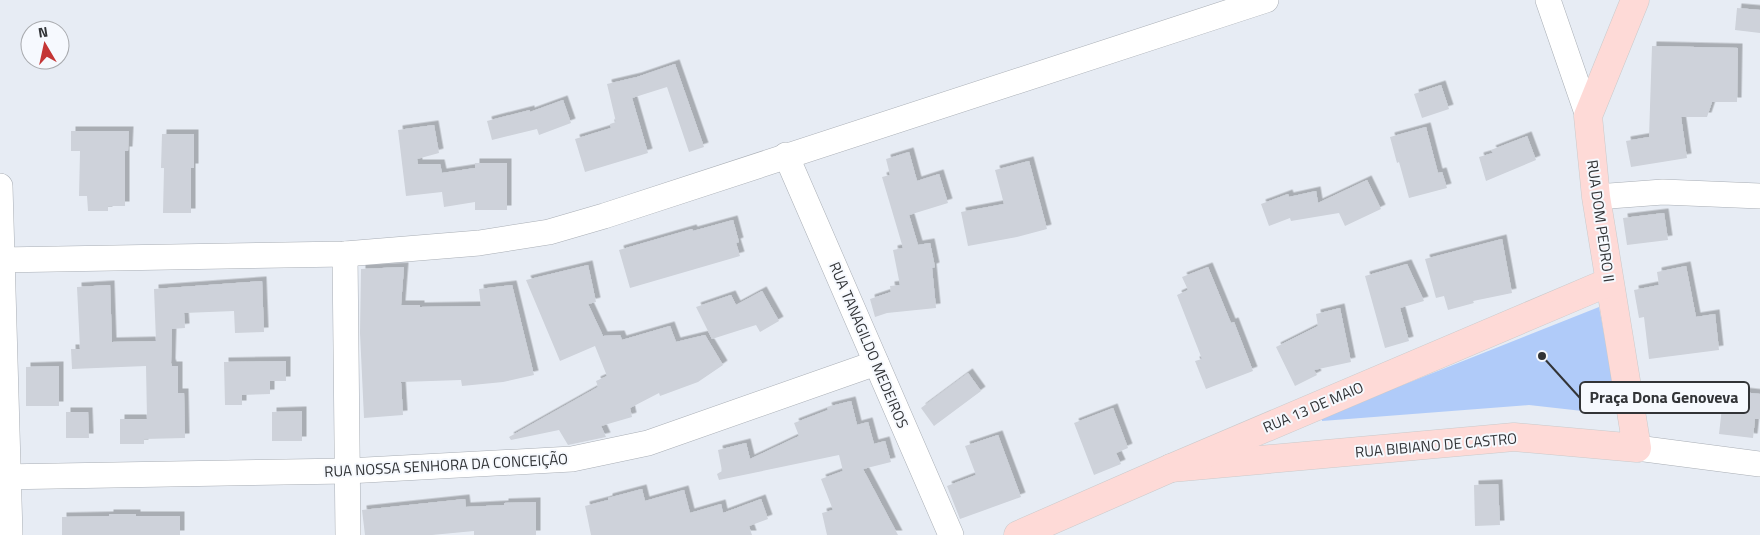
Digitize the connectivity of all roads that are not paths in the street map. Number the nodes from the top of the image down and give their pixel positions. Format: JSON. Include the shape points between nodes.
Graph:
{"nodes":[{"id":1,"x":1266,"y":0,"type":"edge"},
{"id":2,"x":1548,"y":0,"type":"edge"},
{"id":3,"x":1635,"y":0,"type":"edge"},
{"id":4,"x":1588,"y":116,"type":"junction"},
{"id":5,"x":786,"y":155,"type":"junction"},
{"id":6,"x":0,"y":186,"type":"edge"},
{"id":7,"x":1596,"y":196,"type":"junction"},
{"id":8,"x":1760,"y":196,"type":"edge"},
{"id":9,"x":346,"y":254,"type":"junction"},
{"id":10,"x":1,"y":260,"type":"edge"},
{"id":11,"x":1609,"y":282,"type":"junction"},
{"id":12,"x":876,"y":363,"type":"junction"},
{"id":13,"x":1637,"y":448,"type":"junction"},
{"id":14,"x":1760,"y":464,"type":"edge"},
{"id":15,"x":1171,"y":468,"type":"junction"},
{"id":16,"x":347,"y":471,"type":"junction"},
{"id":17,"x":4,"y":477,"type":"edge"},
{"id":18,"x":10,"y":535,"type":"edge"},
{"id":19,"x":348,"y":535,"type":"edge"},
{"id":20,"x":950,"y":535,"type":"edge"},
{"id":21,"x":1018,"y":535,"type":"edge"}],
"edges":[{"from":1,"to":5,"type":"street"},
{"from":2,"to":4,"type":"street"},
{"from":3,"to":4,"type":"main road","name":"RUA DOM PEDRO II"},
{"from":4,"to":7,"type":"main road","name":"RUA DOM PEDRO II"},
{"from":5,"to":9,"type":"street","via":[[549,232],[479,243]]},
{"from":5,"to":12,"type":"street","name":"RUA TANAGILDO MEDEIROS"},
{"from":6,"to":10,"type":"street"},
{"from":7,"to":8,"type":"street","via":[[1663,192]]},
{"from":7,"to":11,"type":"main road","name":"RUA DOM PEDRO II"},
{"from":9,"to":10,"type":"street"},
{"from":9,"to":16,"type":"street"},
{"from":10,"to":17,"type":"street"},
{"from":11,"to":13,"type":"main road","name":"RUA DOM PEDRO II"},
{"from":11,"to":15,"type":"main road","name":"RUA 13 DE MAIO"},
{"from":12,"to":16,"type":"street","name":"RUA NOSSA SENHORA DA CONCEIÇÃO","via":[[648,443],[572,459]]},
{"from":12,"to":20,"type":"street","name":"RUA TANAGILDO MEDEIROS"},
{"from":13,"to":14,"type":"street","name":"RUA BIBIANO DE CASTRO"},
{"from":13,"to":15,"type":"main road","name":"RUA BIBIANO DE CASTRO","via":[[1514,437]]},
{"from":15,"to":21,"type":"main road","name":"RUA 13 DE MAIO"},
{"from":16,"to":17,"type":"street","name":"RUA NOSSA SENHORA DA CONCEIÇÃO"},
{"from":16,"to":19,"type":"street"},
{"from":17,"to":18,"type":"street"}]}
